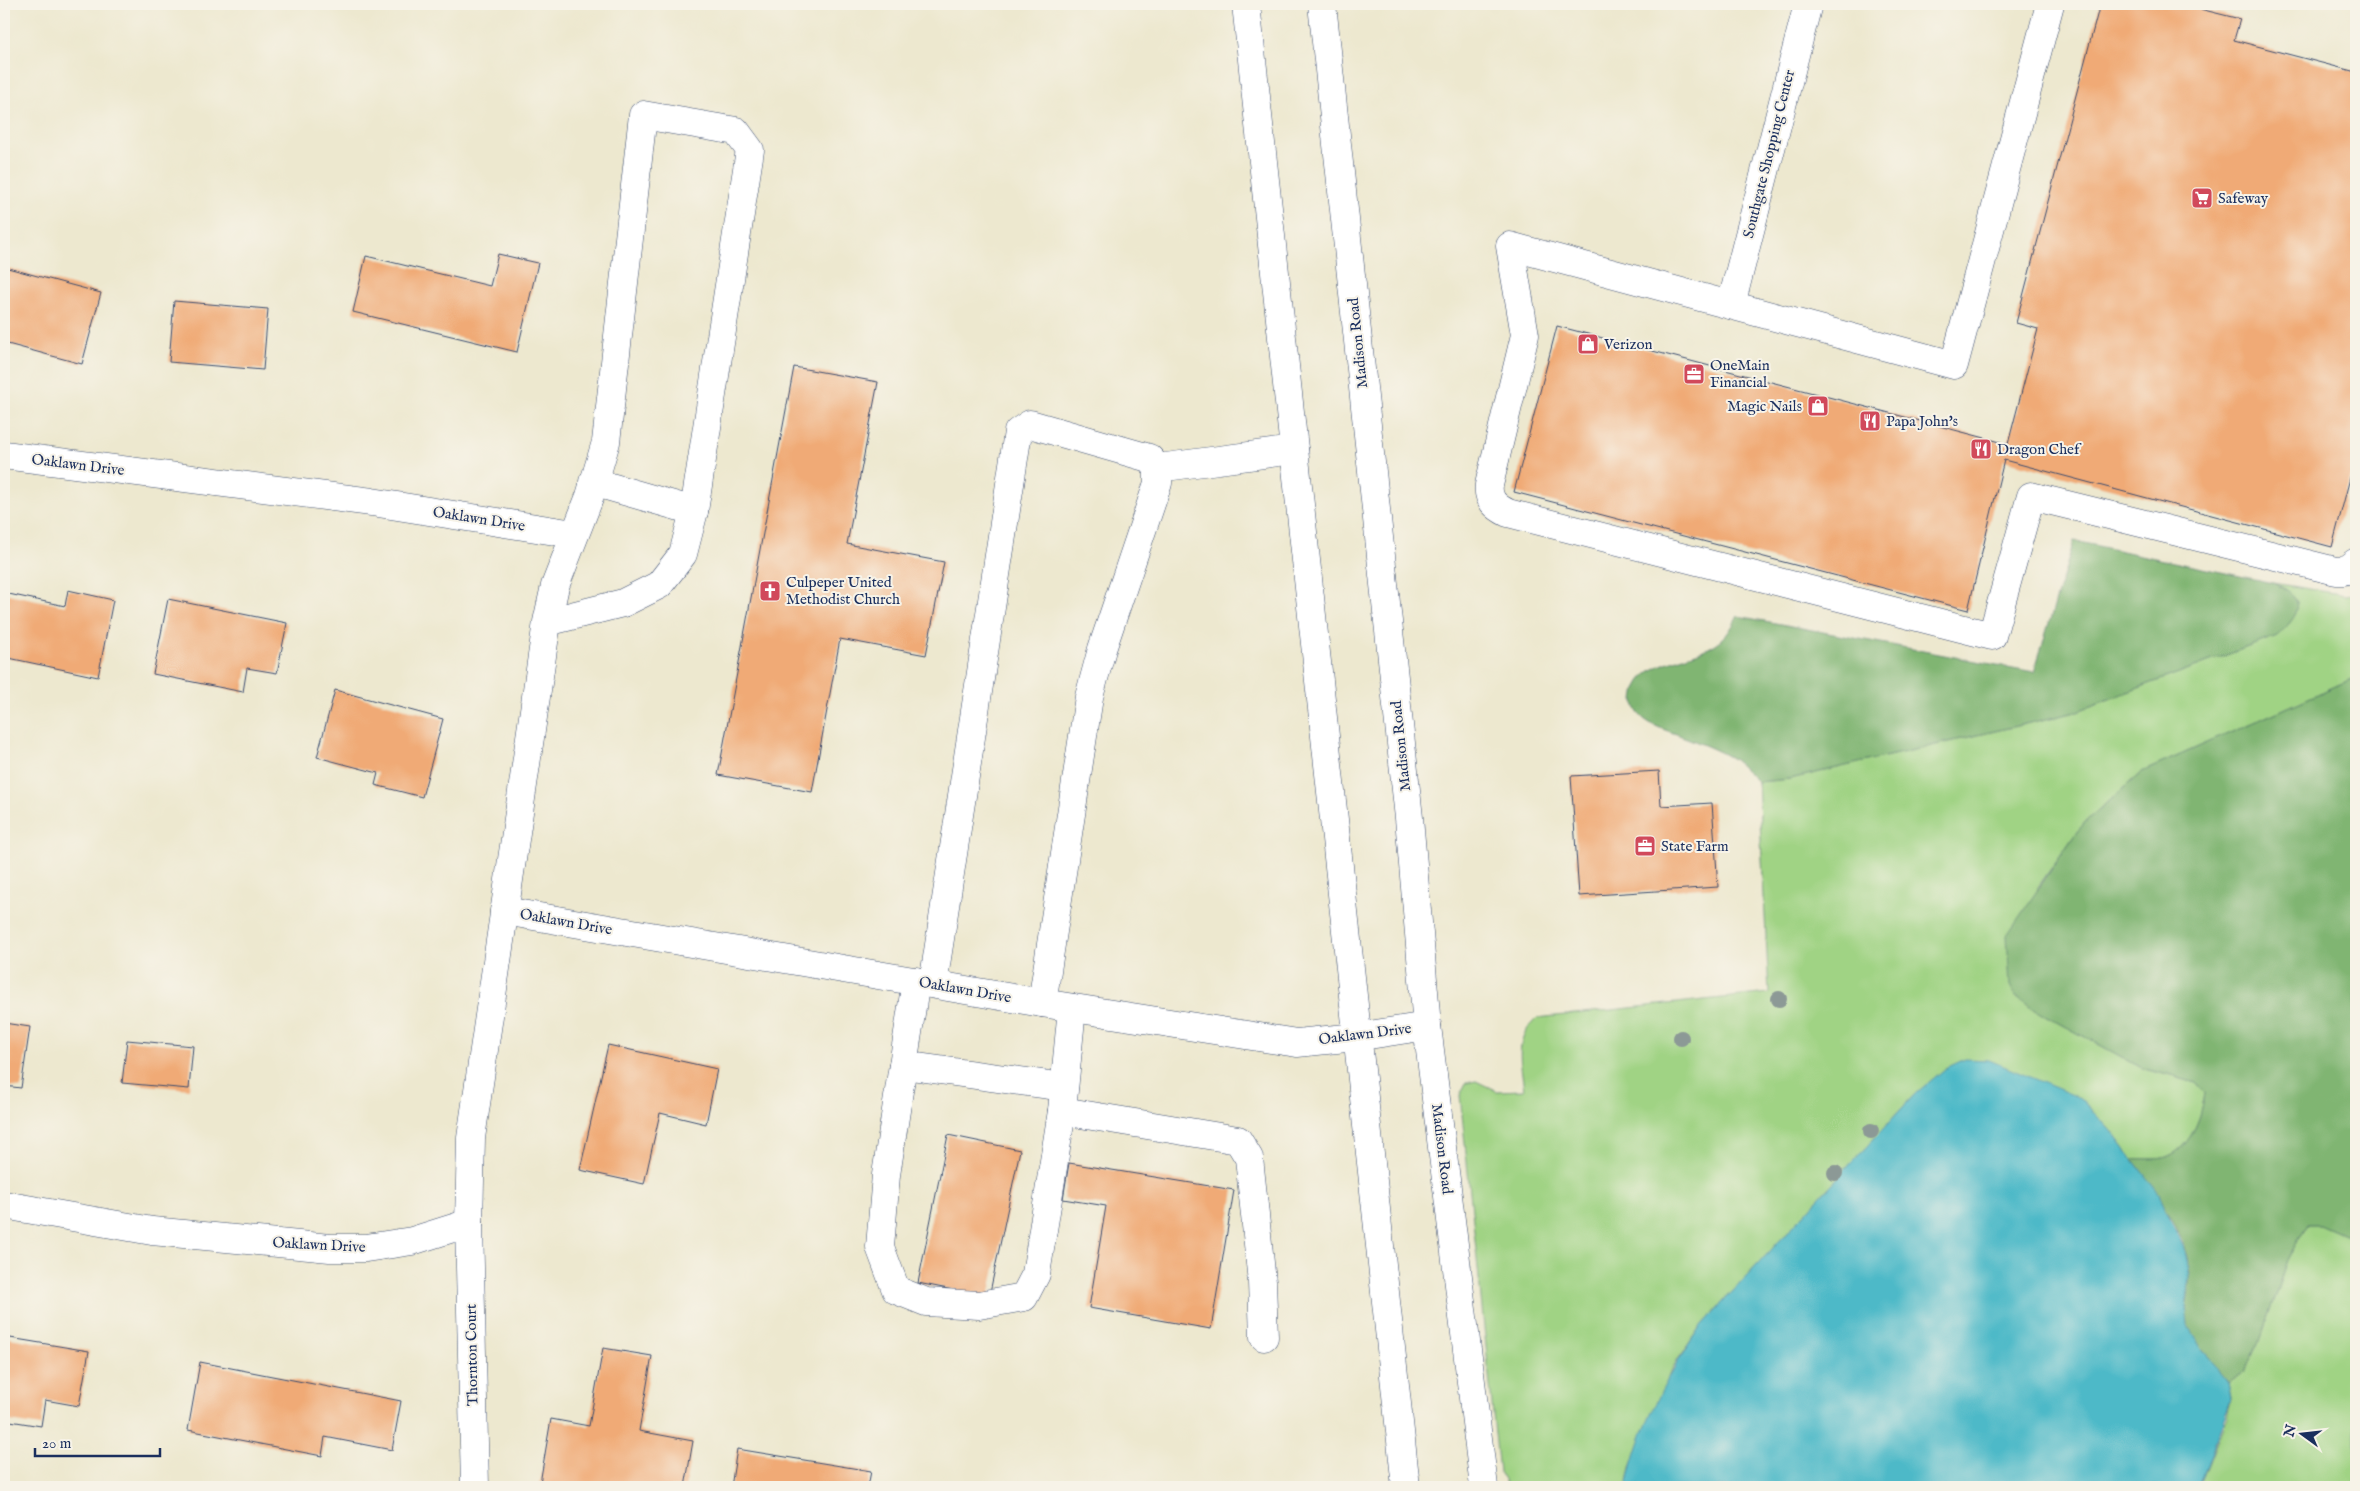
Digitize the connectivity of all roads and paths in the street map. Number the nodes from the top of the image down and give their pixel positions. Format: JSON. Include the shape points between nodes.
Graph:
{"nodes":[{"id":1,"x":1246,"y":4,"type":"edge"},
{"id":2,"x":1322,"y":4,"type":"edge"},
{"id":3,"x":1808,"y":4,"type":"edge"},
{"id":4,"x":2050,"y":4,"type":"edge"},
{"id":5,"x":1731,"y":305,"type":"junction"},
{"id":6,"x":1294,"y":450,"type":"junction"},
{"id":7,"x":4,"y":455,"type":"edge"},
{"id":8,"x":1158,"y":468,"type":"junction"},
{"id":9,"x":594,"y":482,"type":"junction"},
{"id":10,"x":694,"y":511,"type":"junction"},
{"id":11,"x":574,"y":534,"type":"junction"},
{"id":12,"x":2356,"y":562,"type":"edge"},
{"id":13,"x":547,"y":622,"type":"junction"},
{"id":14,"x":504,"y":911,"type":"junction"},
{"id":15,"x":924,"y":983,"type":"junction"},
{"id":16,"x":1042,"y":1003,"type":"junction"},
{"id":17,"x":1072,"y":1008,"type":"junction"},
{"id":18,"x":1427,"y":1026,"type":"junction"},
{"id":19,"x":1356,"y":1037,"type":"junction"},
{"id":20,"x":903,"y":1065,"type":"junction"},
{"id":21,"x":1063,"y":1099,"type":"junction"},
{"id":22,"x":4,"y":1205,"type":"edge"},
{"id":23,"x":469,"y":1223,"type":"junction"},
{"id":24,"x":1264,"y":1337,"type":"dead end"},
{"id":25,"x":475,"y":1487,"type":"edge"},
{"id":26,"x":1406,"y":1487,"type":"edge"},
{"id":27,"x":1484,"y":1487,"type":"edge"}],
"edges":[{"from":1,"to":6,"type":"street"},
{"from":2,"to":18,"type":"street","name":"Madison Road"},
{"from":3,"to":5,"type":"street","name":"Southgate Shopping Center"},
{"from":4,"to":5,"type":"street","via":[[1954,365]]},
{"from":5,"to":12,"type":"street","via":[[1510,246],[1525,335],[1489,485],[1493,504],[1508,514],[1992,636],[2031,496],[2336,571],[2344,571]]},
{"from":6,"to":8,"type":"street"},
{"from":6,"to":19,"type":"street"},
{"from":7,"to":11,"type":"street","name":"Oaklawn Drive","via":[[372,502]]},
{"from":8,"to":15,"type":"street","via":[[1149,458],[1030,424],[1018,432]]},
{"from":8,"to":16,"type":"street","via":[[1158,483],[1089,697]]},
{"from":9,"to":10,"type":"street"},
{"from":9,"to":10,"type":"street","via":[[606,442],[644,115],[736,131],[750,150]]},
{"from":9,"to":11,"type":"street"},
{"from":10,"to":13,"type":"street","via":[[683,554],[659,585],[623,603]]},
{"from":11,"to":13,"type":"street","name":"Oaklawn Drive","via":[[555,586]]},
{"from":13,"to":14,"type":"street","name":"Oaklawn Drive"},
{"from":14,"to":15,"type":"street","name":"Oaklawn Drive"},
{"from":14,"to":23,"type":"street","name":"Oaklawn Drive","via":[[471,1138]]},
{"from":15,"to":16,"type":"street","name":"Oaklawn Drive"},
{"from":15,"to":20,"type":"street"},
{"from":16,"to":17,"type":"street","name":"Oaklawn Drive"},
{"from":17,"to":19,"type":"street","name":"Oaklawn Drive","via":[[1297,1043]]},
{"from":17,"to":21,"type":"street"},
{"from":18,"to":19,"type":"street","name":"Oaklawn Drive"},
{"from":18,"to":27,"type":"street","name":"Madison Road"},
{"from":19,"to":26,"type":"street"},
{"from":20,"to":21,"type":"street"},
{"from":20,"to":21,"type":"street","via":[[886,1175],[880,1247],[896,1290],[926,1302],[979,1305],[1024,1297],[1036,1274]]},
{"from":21,"to":24,"type":"street","via":[[1238,1140],[1249,1158],[1262,1282]]},
{"from":22,"to":23,"type":"street","name":"Oaklawn Drive","via":[[152,1231],[330,1248],[366,1248],[412,1241]]},
{"from":23,"to":25,"type":"street","name":"Thornton Court"}]}
